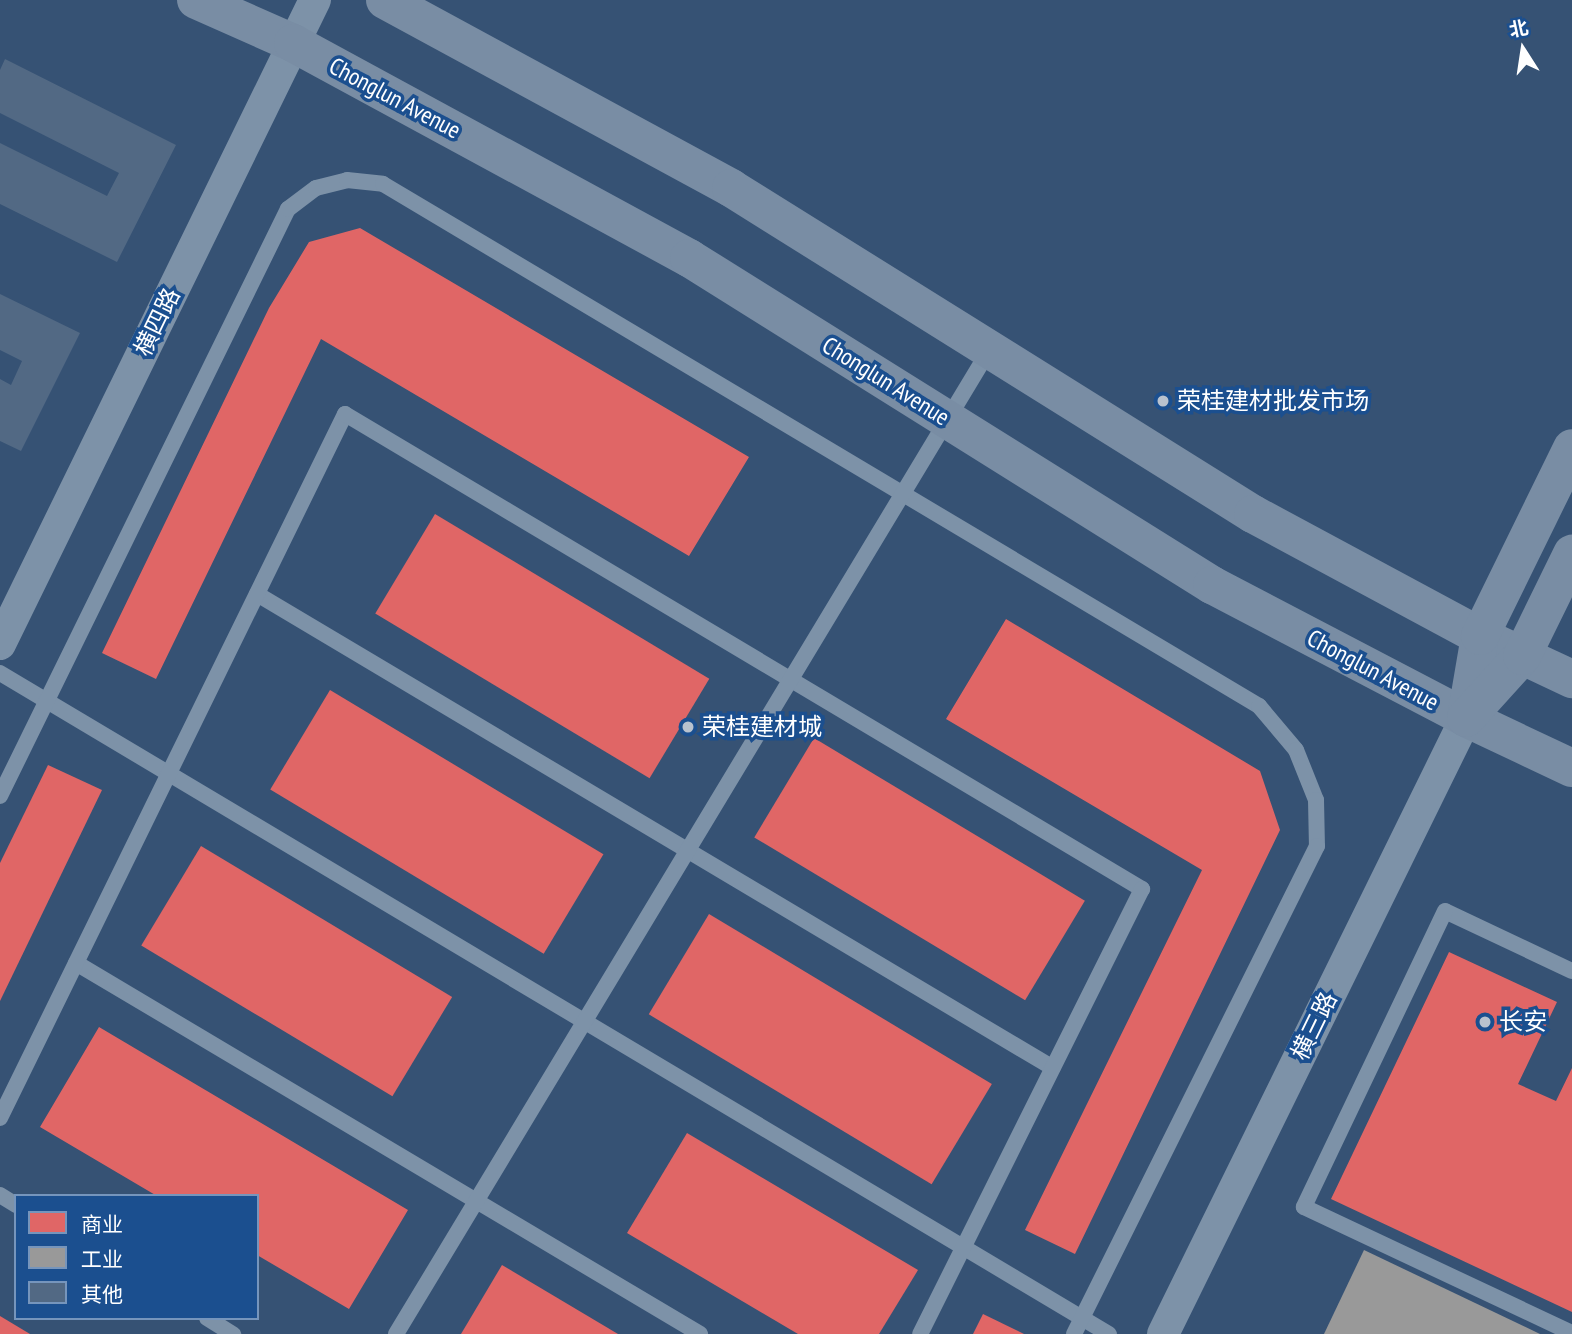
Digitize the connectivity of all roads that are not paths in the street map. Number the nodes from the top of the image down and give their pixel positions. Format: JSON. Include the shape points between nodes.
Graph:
{"nodes":[{"id":1,"x":196,"y":0,"type":"edge"},
{"id":2,"x":315,"y":0,"type":"edge"},
{"id":3,"x":385,"y":0,"type":"edge"},
{"id":4,"x":293,"y":43,"type":"junction"},
{"id":5,"x":990,"y":349,"type":"junction"},
{"id":6,"x":948,"y":420,"type":"junction"},
{"id":7,"x":1572,"y":448,"type":"edge"},
{"id":8,"x":903,"y":494,"type":"junction"},
{"id":9,"x":1572,"y":554,"type":"edge"},
{"id":10,"x":257,"y":594,"type":"junction"},
{"id":11,"x":1480,"y":636,"type":"junction"},
{"id":12,"x":0,"y":644,"type":"edge"},
{"id":13,"x":1522,"y":656,"type":"junction"},
{"id":14,"x":0,"y":673,"type":"edge"},
{"id":15,"x":1572,"y":679,"type":"edge"},
{"id":16,"x":791,"y":680,"type":"junction"},
{"id":17,"x":47,"y":701,"type":"junction"},
{"id":18,"x":1465,"y":718,"type":"junction"},
{"id":19,"x":1572,"y":768,"type":"edge"},
{"id":20,"x":169,"y":774,"type":"junction"},
{"id":21,"x":0,"y":796,"type":"edge"},
{"id":22,"x":688,"y":850,"type":"junction"},
{"id":23,"x":76,"y":963,"type":"junction"},
{"id":24,"x":1572,"y":971,"type":"edge"},
{"id":25,"x":584,"y":1021,"type":"junction"},
{"id":26,"x":1053,"y":1068,"type":"junction"},
{"id":27,"x":0,"y":1118,"type":"edge"},
{"id":28,"x":476,"y":1201,"type":"junction"},
{"id":29,"x":964,"y":1247,"type":"junction"},
{"id":30,"x":1082,"y":1318,"type":"junction"},
{"id":31,"x":210,"y":1320,"type":"edge"},
{"id":32,"x":1572,"y":1333,"type":"edge"},
{"id":33,"x":233,"y":1334,"type":"edge"},
{"id":34,"x":396,"y":1334,"type":"edge"},
{"id":35,"x":700,"y":1334,"type":"edge"},
{"id":36,"x":920,"y":1334,"type":"edge"},
{"id":37,"x":1074,"y":1334,"type":"edge"},
{"id":38,"x":1109,"y":1334,"type":"edge"},
{"id":39,"x":1163,"y":1334,"type":"edge"}],
"edges":[{"from":1,"to":4,"type":"main road","name":"Chonglun Avenue"},
{"from":2,"to":4,"type":"street","name":"横四路"},
{"from":3,"to":5,"type":"main road","via":[[731,188]]},
{"from":4,"to":6,"type":"main road","name":"Chonglun Avenue","via":[[689,258]]},
{"from":4,"to":12,"type":"street","name":"横四路"},
{"from":5,"to":6,"type":"lane"},
{"from":5,"to":11,"type":"main road","via":[[1253,514]]},
{"from":6,"to":8,"type":"lane"},
{"from":6,"to":18,"type":"main road","name":"Chonglun Avenue","via":[[1213,585]]},
{"from":7,"to":11,"type":"main road","name":"横三路"},
{"from":8,"to":16,"type":"lane"},
{"from":8,"to":17,"type":"lane","via":[[383,184],[347,180],[316,187],[288,209]]},
{"from":8,"to":30,"type":"lane","via":[[1259,706],[1296,750],[1316,800],[1317,846]]},
{"from":9,"to":13,"type":"main road","name":"横三路"},
{"from":10,"to":16,"type":"lane","via":[[345,414]]},
{"from":10,"to":20,"type":"lane"},
{"from":10,"to":22,"type":"lane"},
{"from":11,"to":13,"type":"main road"},
{"from":11,"to":18,"type":"main road","name":"横三路"},
{"from":13,"to":15,"type":"main road"},
{"from":13,"to":18,"type":"main road","name":"横三路"},
{"from":14,"to":17,"type":"lane"},
{"from":16,"to":22,"type":"lane"},
{"from":16,"to":26,"type":"lane","via":[[1142,889]]},
{"from":17,"to":20,"type":"lane"},
{"from":17,"to":21,"type":"lane"},
{"from":18,"to":19,"type":"main road","name":"Chonglun Avenue"},
{"from":18,"to":39,"type":"street","name":"横三路"},
{"from":20,"to":23,"type":"lane"},
{"from":20,"to":25,"type":"lane"},
{"from":22,"to":25,"type":"lane"},
{"from":22,"to":26,"type":"lane"},
{"from":23,"to":27,"type":"lane"},
{"from":23,"to":28,"type":"lane"},
{"from":24,"to":32,"type":"lane","via":[[1445,911],[1304,1207]]},
{"from":25,"to":28,"type":"lane"},
{"from":25,"to":29,"type":"lane"},
{"from":26,"to":29,"type":"lane"},
{"from":28,"to":34,"type":"lane"},
{"from":28,"to":35,"type":"lane"},
{"from":29,"to":30,"type":"lane"},
{"from":29,"to":36,"type":"lane"},
{"from":30,"to":37,"type":"lane"},
{"from":30,"to":38,"type":"lane"},
{"from":31,"to":33,"type":"lane"}]}
